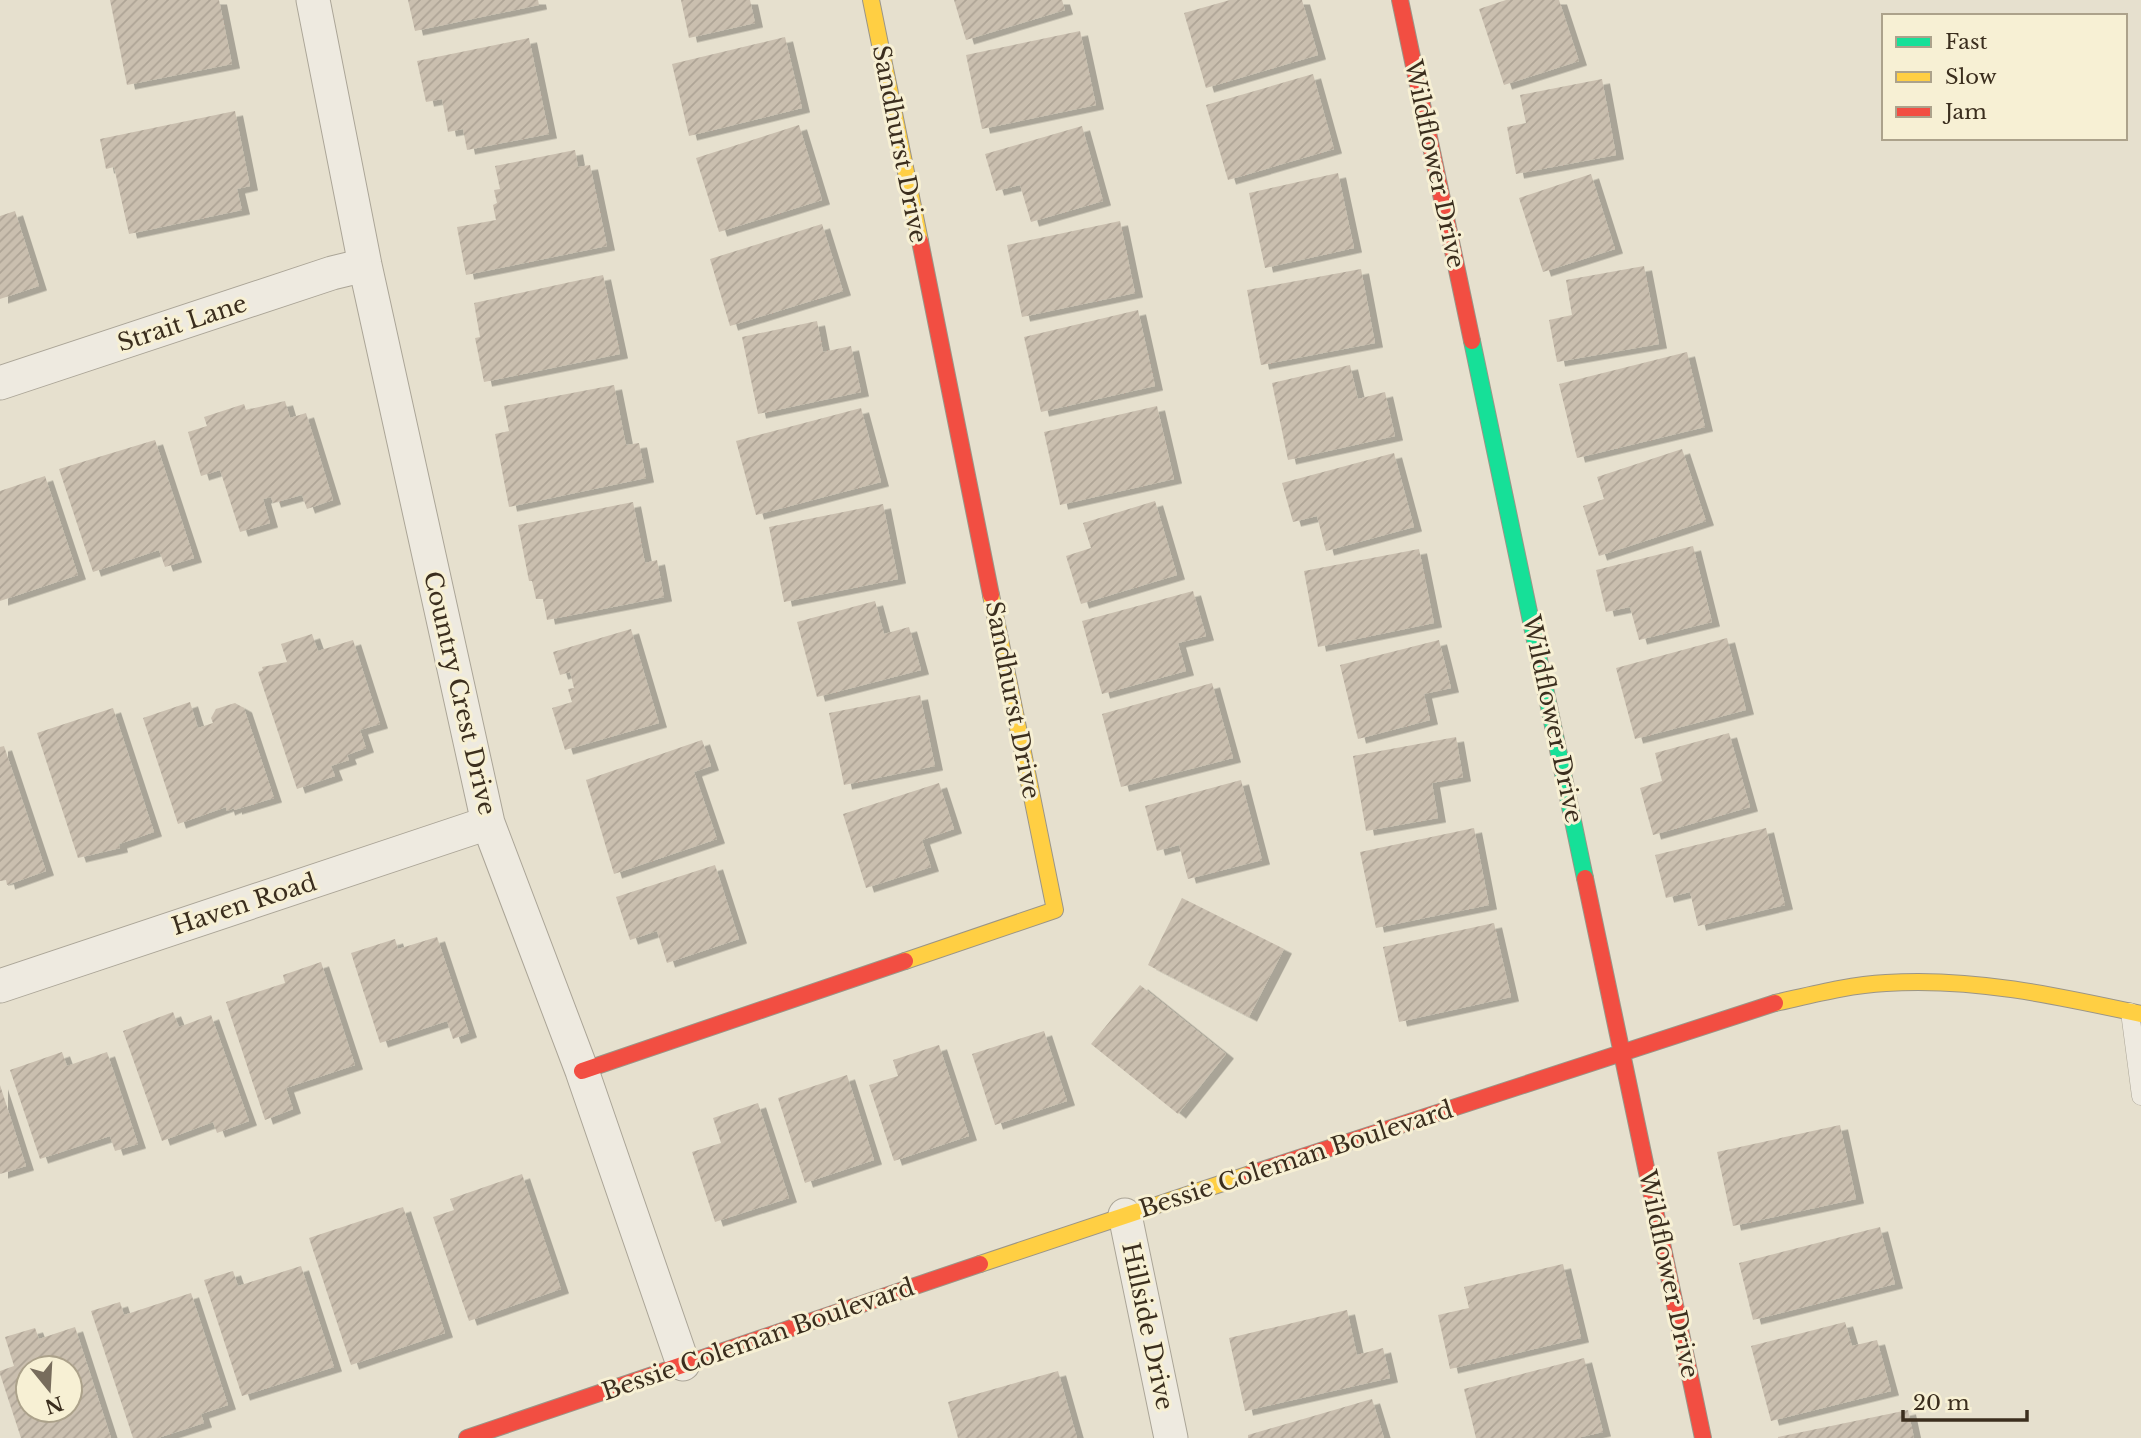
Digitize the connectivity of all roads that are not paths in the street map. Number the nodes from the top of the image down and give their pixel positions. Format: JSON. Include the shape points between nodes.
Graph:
{"nodes":[{"id":1,"x":313,"y":0,"type":"edge"},
{"id":2,"x":871,"y":0,"type":"edge"},
{"id":3,"x":1400,"y":0,"type":"edge"},
{"id":4,"x":365,"y":265,"type":"junction"},
{"id":5,"x":0,"y":383,"type":"edge"},
{"id":6,"x":488,"y":822,"type":"junction"},
{"id":7,"x":0,"y":986,"type":"edge"},
{"id":8,"x":2136,"y":1013,"type":"edge"},
{"id":9,"x":1624,"y":1052,"type":"junction"},
{"id":10,"x":582,"y":1071,"type":"junction"},
{"id":11,"x":2141,"y":1096,"type":"edge"},
{"id":12,"x":1125,"y":1215,"type":"junction"},
{"id":13,"x":683,"y":1364,"type":"junction"},
{"id":14,"x":467,"y":1438,"type":"edge"},
{"id":15,"x":1171,"y":1438,"type":"edge"},
{"id":16,"x":1703,"y":1438,"type":"edge"}],
"edges":[{"from":1,"to":4,"type":"street","name":"Country Crest Drive"},
{"from":2,"to":10,"type":"street","name":"Sandhurst Drive","via":[[1055,910]]},
{"from":3,"to":9,"type":"street","name":"Wildflower Drive"},
{"from":4,"to":5,"type":"street","name":"Strait Lane"},
{"from":4,"to":6,"type":"street","name":"Country Crest Drive"},
{"from":6,"to":7,"type":"street","name":"Haven Road"},
{"from":6,"to":10,"type":"street","name":"Country Crest Drive"},
{"from":8,"to":9,"type":"street","name":"Bessie Coleman Boulevard","via":[[1962,984],[1905,982],[1839,988],[1758,1007]]},
{"from":8,"to":11,"type":"lane"},
{"from":9,"to":12,"type":"street","name":"Bessie Coleman Boulevard"},
{"from":9,"to":16,"type":"street","name":"Wildflower Drive"},
{"from":10,"to":13,"type":"street","name":"Country Crest Drive"},
{"from":12,"to":13,"type":"street","name":"Bessie Coleman Boulevard"},
{"from":12,"to":15,"type":"street","name":"Hillside Drive"},
{"from":13,"to":14,"type":"street","name":"Bessie Coleman Boulevard"}]}
